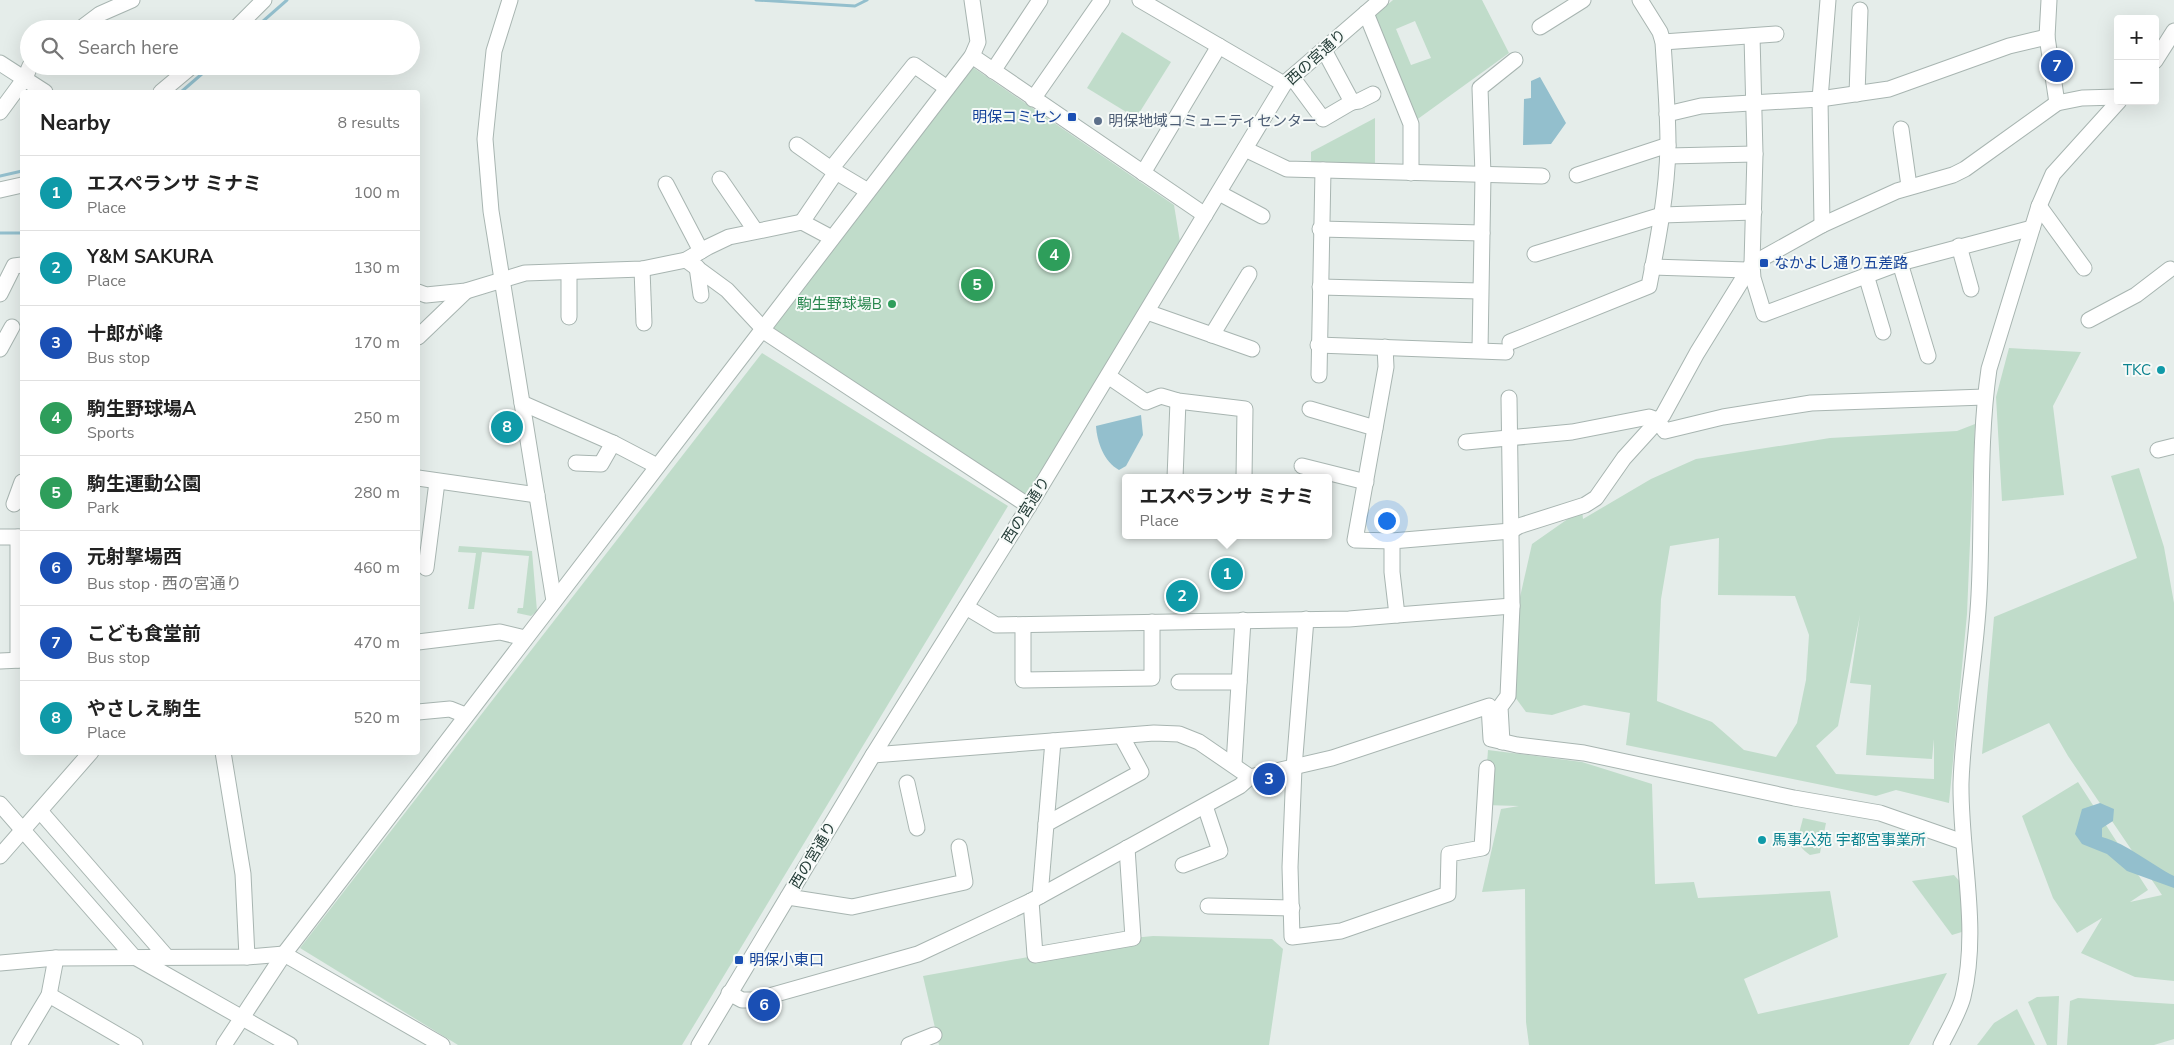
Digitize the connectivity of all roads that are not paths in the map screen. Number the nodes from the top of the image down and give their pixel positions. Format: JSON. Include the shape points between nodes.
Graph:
{"nodes":[{"id":1,"x":132,"y":0,"type":"edge"},
{"id":2,"x":264,"y":0,"type":"edge"},
{"id":3,"x":510,"y":0,"type":"edge"},
{"id":4,"x":972,"y":0,"type":"edge"},
{"id":5,"x":1040,"y":0,"type":"edge"},
{"id":6,"x":1102,"y":0,"type":"edge"},
{"id":7,"x":1140,"y":0,"type":"edge"},
{"id":8,"x":1381,"y":0,"type":"edge"},
{"id":9,"x":1583,"y":0,"type":"edge"},
{"id":10,"x":1640,"y":0,"type":"edge"},
{"id":11,"x":1828,"y":0,"type":"edge"},
{"id":12,"x":2049,"y":0,"type":"edge"},
{"id":13,"x":1860,"y":10,"type":"dead end"},
{"id":14,"x":1366,"y":13,"type":"junction"},
{"id":15,"x":92,"y":20,"type":"edge"},
{"id":16,"x":244,"y":20,"type":"edge"},
{"id":17,"x":1540,"y":27,"type":"dead end"},
{"id":18,"x":2174,"y":31,"type":"edge"},
{"id":19,"x":1776,"y":34,"type":"dead end"},
{"id":20,"x":1752,"y":36,"type":"junction"},
{"id":21,"x":2047,"y":37,"type":"junction"},
{"id":22,"x":1663,"y":42,"type":"junction"},
{"id":23,"x":1219,"y":46,"type":"junction"},
{"id":24,"x":1324,"y":50,"type":"junction"},
{"id":25,"x":972,"y":56,"type":"junction"},
{"id":26,"x":1515,"y":60,"type":"dead end"},
{"id":27,"x":2156,"y":60,"type":"edge"},
{"id":28,"x":0,"y":63,"type":"edge"},
{"id":29,"x":20,"y":70,"type":"edge"},
{"id":30,"x":993,"y":71,"type":"junction"},
{"id":31,"x":25,"y":75,"type":"edge"},
{"id":32,"x":30,"y":75,"type":"edge"},
{"id":33,"x":181,"y":75,"type":"edge"},
{"id":34,"x":1288,"y":81,"type":"junction"},
{"id":35,"x":947,"y":88,"type":"junction"},
{"id":36,"x":42,"y":90,"type":"edge"},
{"id":37,"x":163,"y":90,"type":"edge"},
{"id":38,"x":1372,"y":94,"type":"dead end"},
{"id":39,"x":1857,"y":94,"type":"junction"},
{"id":40,"x":2114,"y":98,"type":"edge"},
{"id":41,"x":1034,"y":99,"type":"junction"},
{"id":42,"x":1820,"y":99,"type":"junction"},
{"id":43,"x":1352,"y":102,"type":"junction"},
{"id":44,"x":1753,"y":103,"type":"junction"},
{"id":45,"x":2057,"y":103,"type":"junction"},
{"id":46,"x":2115,"y":105,"type":"edge"},
{"id":47,"x":0,"y":112,"type":"edge"},
{"id":48,"x":1667,"y":114,"type":"junction"},
{"id":49,"x":1901,"y":129,"type":"dead end"},
{"id":50,"x":797,"y":145,"type":"dead end"},
{"id":51,"x":1245,"y":149,"type":"junction"},
{"id":52,"x":1668,"y":150,"type":"junction"},
{"id":53,"x":1755,"y":154,"type":"junction"},
{"id":54,"x":1323,"y":170,"type":"junction"},
{"id":55,"x":833,"y":171,"type":"junction"},
{"id":56,"x":1143,"y":173,"type":"junction"},
{"id":57,"x":1411,"y":173,"type":"junction"},
{"id":58,"x":1483,"y":174,"type":"junction"},
{"id":59,"x":1577,"y":175,"type":"dead end"},
{"id":60,"x":1542,"y":176,"type":"dead end"},
{"id":61,"x":720,"y":179,"type":"dead end"},
{"id":62,"x":666,"y":184,"type":"dead end"},
{"id":63,"x":20,"y":185,"type":"edge"},
{"id":64,"x":1909,"y":186,"type":"junction"},
{"id":65,"x":0,"y":190,"type":"edge"},
{"id":66,"x":868,"y":191,"type":"junction"},
{"id":67,"x":1219,"y":193,"type":"junction"},
{"id":68,"x":2039,"y":206,"type":"junction"},
{"id":69,"x":1754,"y":212,"type":"junction"},
{"id":70,"x":1662,"y":215,"type":"junction"},
{"id":71,"x":1205,"y":216,"type":"junction"},
{"id":72,"x":1262,"y":216,"type":"dead end"},
{"id":73,"x":802,"y":222,"type":"junction"},
{"id":74,"x":1822,"y":225,"type":"junction"},
{"id":75,"x":2032,"y":228,"type":"junction"},
{"id":76,"x":1320,"y":229,"type":"junction"},
{"id":77,"x":755,"y":230,"type":"junction"},
{"id":78,"x":1482,"y":233,"type":"junction"},
{"id":79,"x":832,"y":238,"type":"junction"},
{"id":80,"x":1959,"y":246,"type":"junction"},
{"id":81,"x":701,"y":251,"type":"junction"},
{"id":82,"x":1535,"y":254,"type":"dead end"},
{"id":83,"x":691,"y":263,"type":"junction"},
{"id":84,"x":1900,"y":263,"type":"junction"},
{"id":85,"x":20,"y":265,"type":"edge"},
{"id":86,"x":1652,"y":267,"type":"junction"},
{"id":87,"x":1749,"y":267,"type":"junction"},
{"id":88,"x":2084,"y":268,"type":"dead end"},
{"id":89,"x":2172,"y":268,"type":"edge"},
{"id":90,"x":642,"y":269,"type":"junction"},
{"id":91,"x":568,"y":272,"type":"junction"},
{"id":92,"x":1249,"y":274,"type":"dead end"},
{"id":93,"x":1866,"y":275,"type":"junction"},
{"id":94,"x":502,"y":279,"type":"junction"},
{"id":95,"x":2174,"y":284,"type":"edge"},
{"id":96,"x":1320,"y":287,"type":"junction"},
{"id":97,"x":1971,"y":289,"type":"dead end"},
{"id":98,"x":466,"y":291,"type":"junction"},
{"id":99,"x":1480,"y":291,"type":"junction"},
{"id":100,"x":420,"y":293,"type":"edge"},
{"id":101,"x":0,"y":294,"type":"edge"},
{"id":102,"x":701,"y":295,"type":"dead end"},
{"id":103,"x":1147,"y":312,"type":"junction"},
{"id":104,"x":569,"y":317,"type":"dead end"},
{"id":105,"x":2089,"y":320,"type":"dead end"},
{"id":106,"x":644,"y":323,"type":"dead end"},
{"id":107,"x":12,"y":326,"type":"edge"},
{"id":108,"x":762,"y":329,"type":"junction"},
{"id":109,"x":1883,"y":332,"type":"dead end"},
{"id":110,"x":420,"y":335,"type":"edge"},
{"id":111,"x":1212,"y":335,"type":"junction"},
{"id":112,"x":1318,"y":345,"type":"junction"},
{"id":113,"x":1385,"y":347,"type":"junction"},
{"id":114,"x":0,"y":349,"type":"edge"},
{"id":115,"x":1252,"y":349,"type":"dead end"},
{"id":116,"x":1480,"y":350,"type":"junction"},
{"id":117,"x":1928,"y":356,"type":"dead end"},
{"id":118,"x":1319,"y":375,"type":"dead end"},
{"id":119,"x":1108,"y":376,"type":"junction"},
{"id":120,"x":1985,"y":397,"type":"junction"},
{"id":121,"x":1509,"y":398,"type":"dead end"},
{"id":122,"x":1178,"y":402,"type":"junction"},
{"id":123,"x":522,"y":403,"type":"junction"},
{"id":124,"x":1310,"y":409,"type":"dead end"},
{"id":125,"x":1657,"y":420,"type":"junction"},
{"id":126,"x":1375,"y":428,"type":"junction"},
{"id":127,"x":1509,"y":438,"type":"junction"},
{"id":128,"x":1466,"y":442,"type":"dead end"},
{"id":129,"x":613,"y":443,"type":"junction"},
{"id":130,"x":2174,"y":446,"type":"edge"},
{"id":131,"x":2158,"y":450,"type":"dead end"},
{"id":132,"x":576,"y":463,"type":"dead end"},
{"id":133,"x":657,"y":466,"type":"junction"},
{"id":134,"x":1302,"y":466,"type":"dead end"},
{"id":135,"x":1175,"y":474,"type":"edge"},
{"id":136,"x":1244,"y":474,"type":"edge"},
{"id":137,"x":420,"y":478,"type":"edge"},
{"id":138,"x":437,"y":482,"type":"junction"},
{"id":139,"x":1366,"y":482,"type":"junction"},
{"id":140,"x":20,"y":488,"type":"edge"},
{"id":141,"x":537,"y":495,"type":"junction"},
{"id":142,"x":14,"y":504,"type":"dead end"},
{"id":143,"x":1029,"y":506,"type":"junction"},
{"id":144,"x":1511,"y":531,"type":"junction"},
{"id":145,"x":0,"y":537,"type":"edge"},
{"id":146,"x":20,"y":537,"type":"edge"},
{"id":147,"x":1392,"y":541,"type":"junction"},
{"id":148,"x":426,"y":568,"type":"dead end"},
{"id":149,"x":554,"y":601,"type":"junction"},
{"id":150,"x":1512,"y":606,"type":"junction"},
{"id":151,"x":966,"y":607,"type":"junction"},
{"id":152,"x":1397,"y":615,"type":"junction"},
{"id":153,"x":1306,"y":619,"type":"junction"},
{"id":154,"x":1243,"y":620,"type":"junction"},
{"id":155,"x":1152,"y":622,"type":"junction"},
{"id":156,"x":1023,"y":625,"type":"junction"},
{"id":157,"x":525,"y":638,"type":"junction"},
{"id":158,"x":420,"y":642,"type":"edge"},
{"id":159,"x":20,"y":660,"type":"edge"},
{"id":160,"x":0,"y":661,"type":"edge"},
{"id":161,"x":1180,"y":682,"type":"dead end"},
{"id":162,"x":1239,"y":682,"type":"junction"},
{"id":163,"x":1495,"y":706,"type":"junction"},
{"id":164,"x":420,"y":712,"type":"edge"},
{"id":165,"x":465,"y":715,"type":"junction"},
{"id":166,"x":1122,"y":737,"type":"junction"},
{"id":167,"x":1053,"y":742,"type":"junction"},
{"id":168,"x":88,"y":755,"type":"edge"},
{"id":169,"x":223,"y":755,"type":"edge"},
{"id":170,"x":873,"y":755,"type":"junction"},
{"id":171,"x":1234,"y":764,"type":"junction"},
{"id":172,"x":1294,"y":768,"type":"junction"},
{"id":173,"x":1487,"y":768,"type":"dead end"},
{"id":174,"x":1250,"y":777,"type":"junction"},
{"id":175,"x":907,"y":783,"type":"dead end"},
{"id":176,"x":0,"y":804,"type":"edge"},
{"id":177,"x":1204,"y":806,"type":"junction"},
{"id":178,"x":40,"y":811,"type":"junction"},
{"id":179,"x":1046,"y":824,"type":"junction"},
{"id":180,"x":917,"y":828,"type":"dead end"},
{"id":181,"x":23,"y":830,"type":"junction"},
{"id":182,"x":1963,"y":842,"type":"junction"},
{"id":183,"x":959,"y":847,"type":"dead end"},
{"id":184,"x":1127,"y":848,"type":"junction"},
{"id":185,"x":0,"y":856,"type":"edge"},
{"id":186,"x":1183,"y":865,"type":"dead end"},
{"id":187,"x":788,"y":897,"type":"junction"},
{"id":188,"x":1035,"y":898,"type":"junction"},
{"id":189,"x":1208,"y":906,"type":"dead end"},
{"id":190,"x":1292,"y":908,"type":"junction"},
{"id":191,"x":284,"y":954,"type":"junction"},
{"id":192,"x":133,"y":956,"type":"junction"},
{"id":193,"x":166,"y":956,"type":"junction"},
{"id":194,"x":247,"y":957,"type":"junction"},
{"id":195,"x":56,"y":958,"type":"junction"},
{"id":196,"x":0,"y":963,"type":"edge"},
{"id":197,"x":729,"y":993,"type":"junction"},
{"id":198,"x":49,"y":995,"type":"junction"},
{"id":199,"x":241,"y":1017,"type":"junction"},
{"id":200,"x":934,"y":1035,"type":"dead end"},
{"id":201,"x":18,"y":1045,"type":"edge"},
{"id":202,"x":135,"y":1045,"type":"edge"},
{"id":203,"x":224,"y":1045,"type":"edge"},
{"id":204,"x":290,"y":1045,"type":"edge"},
{"id":205,"x":442,"y":1045,"type":"edge"},
{"id":206,"x":699,"y":1045,"type":"edge"},
{"id":207,"x":909,"y":1045,"type":"edge"},
{"id":208,"x":1941,"y":1045,"type":"edge"}],
"edges":[{"from":1,"to":15,"type":"street"},
{"from":2,"to":16,"type":"street"},
{"from":3,"to":94,"type":"street","via":[[494,51],[485,139],[491,211]]},
{"from":4,"to":25,"type":"street","via":[[978,42]]},
{"from":5,"to":30,"type":"street"},
{"from":6,"to":41,"type":"street"},
{"from":7,"to":23,"type":"street"},
{"from":8,"to":14,"type":"street","name":"西の宮通り"},
{"from":9,"to":17,"type":"street"},
{"from":10,"to":22,"type":"street"},
{"from":11,"to":42,"type":"street"},
{"from":12,"to":21,"type":"street"},
{"from":13,"to":39,"type":"street"},
{"from":14,"to":24,"type":"street","name":"西の宮通り"},
{"from":14,"to":57,"type":"street","via":[[1411,124]]},
{"from":18,"to":27,"type":"street"},
{"from":19,"to":20,"type":"street"},
{"from":20,"to":22,"type":"street"},
{"from":20,"to":44,"type":"street"},
{"from":21,"to":39,"type":"street","via":[[2009,46],[1889,89]]},
{"from":21,"to":45,"type":"street"},
{"from":22,"to":48,"type":"street"},
{"from":23,"to":34,"type":"street"},
{"from":23,"to":56,"type":"street"},
{"from":24,"to":34,"type":"street","name":"西の宮通り"},
{"from":24,"to":43,"type":"street"},
{"from":25,"to":30,"type":"street"},
{"from":25,"to":35,"type":"street"},
{"from":26,"to":58,"type":"street","via":[[1480,88]]},
{"from":28,"to":29,"type":"street"},
{"from":30,"to":41,"type":"street"},
{"from":31,"to":47,"type":"street"},
{"from":32,"to":36,"type":"street"},
{"from":33,"to":37,"type":"street"},
{"from":34,"to":43,"type":"street","via":[[1323,119]]},
{"from":34,"to":51,"type":"street","name":"西の宮通り"},
{"from":35,"to":55,"type":"street","via":[[914,65]]},
{"from":35,"to":66,"type":"street"},
{"from":38,"to":43,"type":"street"},
{"from":39,"to":42,"type":"street"},
{"from":40,"to":45,"type":"street","via":[[2082,98]]},
{"from":41,"to":56,"type":"street"},
{"from":42,"to":44,"type":"street"},
{"from":42,"to":74,"type":"street"},
{"from":44,"to":48,"type":"street","via":[[1701,106]]},
{"from":44,"to":53,"type":"street"},
{"from":45,"to":64,"type":"street","via":[[1965,169]]},
{"from":46,"to":68,"type":"street","via":[[2053,174]]},
{"from":48,"to":52,"type":"street"},
{"from":49,"to":64,"type":"street"},
{"from":50,"to":55,"type":"street"},
{"from":51,"to":54,"type":"street","via":[[1287,169]]},
{"from":51,"to":67,"type":"street","name":"西の宮通り"},
{"from":52,"to":53,"type":"street"},
{"from":52,"to":59,"type":"street"},
{"from":52,"to":70,"type":"street"},
{"from":53,"to":69,"type":"street"},
{"from":54,"to":57,"type":"street"},
{"from":54,"to":76,"type":"street"},
{"from":55,"to":66,"type":"street"},
{"from":55,"to":73,"type":"street"},
{"from":56,"to":71,"type":"street"},
{"from":57,"to":58,"type":"street"},
{"from":58,"to":60,"type":"street"},
{"from":58,"to":78,"type":"street"},
{"from":61,"to":77,"type":"street"},
{"from":62,"to":81,"type":"street"},
{"from":63,"to":65,"type":"street"},
{"from":64,"to":74,"type":"street"},
{"from":66,"to":79,"type":"street"},
{"from":67,"to":71,"type":"street","name":"西の宮通り"},
{"from":67,"to":72,"type":"street"},
{"from":68,"to":75,"type":"street"},
{"from":68,"to":88,"type":"street"},
{"from":69,"to":70,"type":"street"},
{"from":69,"to":87,"type":"street"},
{"from":70,"to":82,"type":"street"},
{"from":70,"to":86,"type":"street"},
{"from":71,"to":103,"type":"street","name":"西の宮通り"},
{"from":73,"to":77,"type":"street"},
{"from":73,"to":79,"type":"street"},
{"from":74,"to":87,"type":"street"},
{"from":75,"to":80,"type":"street"},
{"from":75,"to":120,"type":"street","via":[[1989,369]]},
{"from":76,"to":78,"type":"street"},
{"from":76,"to":96,"type":"street"},
{"from":77,"to":81,"type":"street","via":[[730,237]]},
{"from":78,"to":99,"type":"street"},
{"from":79,"to":108,"type":"street"},
{"from":80,"to":84,"type":"street"},
{"from":80,"to":97,"type":"street"},
{"from":81,"to":83,"type":"street"},
{"from":83,"to":90,"type":"street"},
{"from":83,"to":102,"type":"street"},
{"from":83,"to":108,"type":"street","via":[[727,290]]},
{"from":84,"to":93,"type":"street"},
{"from":84,"to":117,"type":"street"},
{"from":85,"to":101,"type":"street","via":[[14,266]]},
{"from":86,"to":87,"type":"street"},
{"from":86,"to":116,"type":"street","via":[[1649,286],[1508,347]]},
{"from":87,"to":93,"type":"street","via":[[1764,314]]},
{"from":87,"to":125,"type":"street","via":[[1663,415]]},
{"from":89,"to":95,"type":"street"},
{"from":89,"to":105,"type":"street","via":[[2136,295]]},
{"from":90,"to":91,"type":"street"},
{"from":90,"to":106,"type":"street"},
{"from":91,"to":94,"type":"street","via":[[526,273]]},
{"from":91,"to":104,"type":"street"},
{"from":92,"to":111,"type":"street"},
{"from":93,"to":109,"type":"street"},
{"from":94,"to":98,"type":"street"},
{"from":94,"to":123,"type":"street"},
{"from":96,"to":99,"type":"street"},
{"from":96,"to":112,"type":"street"},
{"from":98,"to":100,"type":"street"},
{"from":98,"to":110,"type":"street"},
{"from":99,"to":116,"type":"street"},
{"from":103,"to":111,"type":"street"},
{"from":103,"to":119,"type":"street","name":"西の宮通り"},
{"from":107,"to":114,"type":"street"},
{"from":108,"to":133,"type":"street"},
{"from":108,"to":143,"type":"street"},
{"from":111,"to":115,"type":"street"},
{"from":112,"to":113,"type":"street"},
{"from":112,"to":118,"type":"street"},
{"from":113,"to":116,"type":"street"},
{"from":113,"to":126,"type":"street","via":[[1386,367]]},
{"from":119,"to":122,"type":"street","via":[[1146,402],[1161,396]]},
{"from":119,"to":143,"type":"street","name":"西の宮通り"},
{"from":120,"to":125,"type":"street","via":[[1811,403],[1723,417],[1665,431]]},
{"from":120,"to":182,"type":"street","via":[[1979,596],[1961,782]]},
{"from":121,"to":127,"type":"street"},
{"from":122,"to":135,"type":"street"},
{"from":122,"to":136,"type":"street","via":[[1245,409]]},
{"from":123,"to":129,"type":"street"},
{"from":123,"to":141,"type":"street"},
{"from":124,"to":126,"type":"street"},
{"from":125,"to":127,"type":"street","via":[[1649,418],[1572,432]]},
{"from":125,"to":144,"type":"street","via":[[1624,458],[1596,498],[1585,506]]},
{"from":126,"to":139,"type":"street"},
{"from":127,"to":128,"type":"street"},
{"from":127,"to":144,"type":"street"},
{"from":129,"to":132,"type":"street","via":[[601,464]]},
{"from":129,"to":133,"type":"street"},
{"from":130,"to":131,"type":"street"},
{"from":133,"to":149,"type":"street"},
{"from":134,"to":139,"type":"street"},
{"from":137,"to":138,"type":"street"},
{"from":138,"to":141,"type":"street"},
{"from":138,"to":148,"type":"street"},
{"from":139,"to":147,"type":"street","via":[[1355,540]]},
{"from":140,"to":142,"type":"street"},
{"from":141,"to":149,"type":"street"},
{"from":143,"to":151,"type":"street","name":"西の宮通り"},
{"from":144,"to":147,"type":"street"},
{"from":144,"to":150,"type":"street"},
{"from":145,"to":146,"type":"street"},
{"from":146,"to":159,"type":"street"},
{"from":147,"to":152,"type":"street"},
{"from":149,"to":157,"type":"street"},
{"from":150,"to":152,"type":"street"},
{"from":150,"to":163,"type":"street","via":[[1508,696]]},
{"from":151,"to":156,"type":"street","via":[[996,625]]},
{"from":151,"to":170,"type":"street","name":"西の宮通り"},
{"from":152,"to":153,"type":"street"},
{"from":153,"to":154,"type":"street"},
{"from":153,"to":172,"type":"street"},
{"from":154,"to":155,"type":"street"},
{"from":154,"to":162,"type":"street"},
{"from":155,"to":156,"type":"street"},
{"from":155,"to":156,"type":"street","via":[[1152,678],[1023,680]]},
{"from":157,"to":158,"type":"street","via":[[500,632]]},
{"from":157,"to":165,"type":"street"},
{"from":159,"to":160,"type":"street"},
{"from":161,"to":162,"type":"street"},
{"from":162,"to":171,"type":"street"},
{"from":163,"to":172,"type":"street"},
{"from":163,"to":182,"type":"street","via":[[1502,742],[1584,753],[1880,813]]},
{"from":164,"to":165,"type":"street","via":[[450,709]]},
{"from":165,"to":191,"type":"street"},
{"from":166,"to":167,"type":"street"},
{"from":166,"to":171,"type":"street","via":[[1178,734],[1199,742]]},
{"from":166,"to":179,"type":"street","via":[[1140,772]]},
{"from":167,"to":170,"type":"street"},
{"from":167,"to":179,"type":"street"},
{"from":168,"to":178,"type":"street"},
{"from":169,"to":194,"type":"street","via":[[243,874]]},
{"from":170,"to":187,"type":"street","name":"西の宮通り"},
{"from":171,"to":174,"type":"street"},
{"from":172,"to":174,"type":"street"},
{"from":172,"to":190,"type":"street","via":[[1290,867]]},
{"from":173,"to":190,"type":"street","via":[[1482,848],[1448,854],[1448,894],[1341,931],[1292,937]]},
{"from":174,"to":177,"type":"street"},
{"from":175,"to":180,"type":"street"},
{"from":176,"to":181,"type":"street"},
{"from":177,"to":184,"type":"street"},
{"from":177,"to":186,"type":"street","via":[[1220,851]]},
{"from":178,"to":181,"type":"street"},
{"from":178,"to":193,"type":"street"},
{"from":179,"to":188,"type":"street"},
{"from":181,"to":185,"type":"street"},
{"from":181,"to":192,"type":"street"},
{"from":182,"to":208,"type":"street","via":[[1971,955],[1963,1000]]},
{"from":183,"to":187,"type":"street","via":[[965,882],[852,907]]},
{"from":184,"to":188,"type":"street"},
{"from":184,"to":188,"type":"street","via":[[1133,938],[1034,955]]},
{"from":187,"to":197,"type":"street","name":"西の宮通り"},
{"from":188,"to":197,"type":"street","via":[[908,959],[755,1000],[742,1000]]},
{"from":189,"to":190,"type":"street"},
{"from":191,"to":194,"type":"street"},
{"from":191,"to":199,"type":"street"},
{"from":191,"to":205,"type":"street"},
{"from":192,"to":193,"type":"street"},
{"from":192,"to":195,"type":"street"},
{"from":192,"to":199,"type":"street"},
{"from":193,"to":194,"type":"street"},
{"from":195,"to":196,"type":"street"},
{"from":195,"to":198,"type":"street"},
{"from":197,"to":206,"type":"street","name":"西の宮通り"},
{"from":198,"to":201,"type":"street"},
{"from":198,"to":202,"type":"street"},
{"from":199,"to":203,"type":"street"},
{"from":199,"to":204,"type":"street"},
{"from":200,"to":207,"type":"street"}]}
